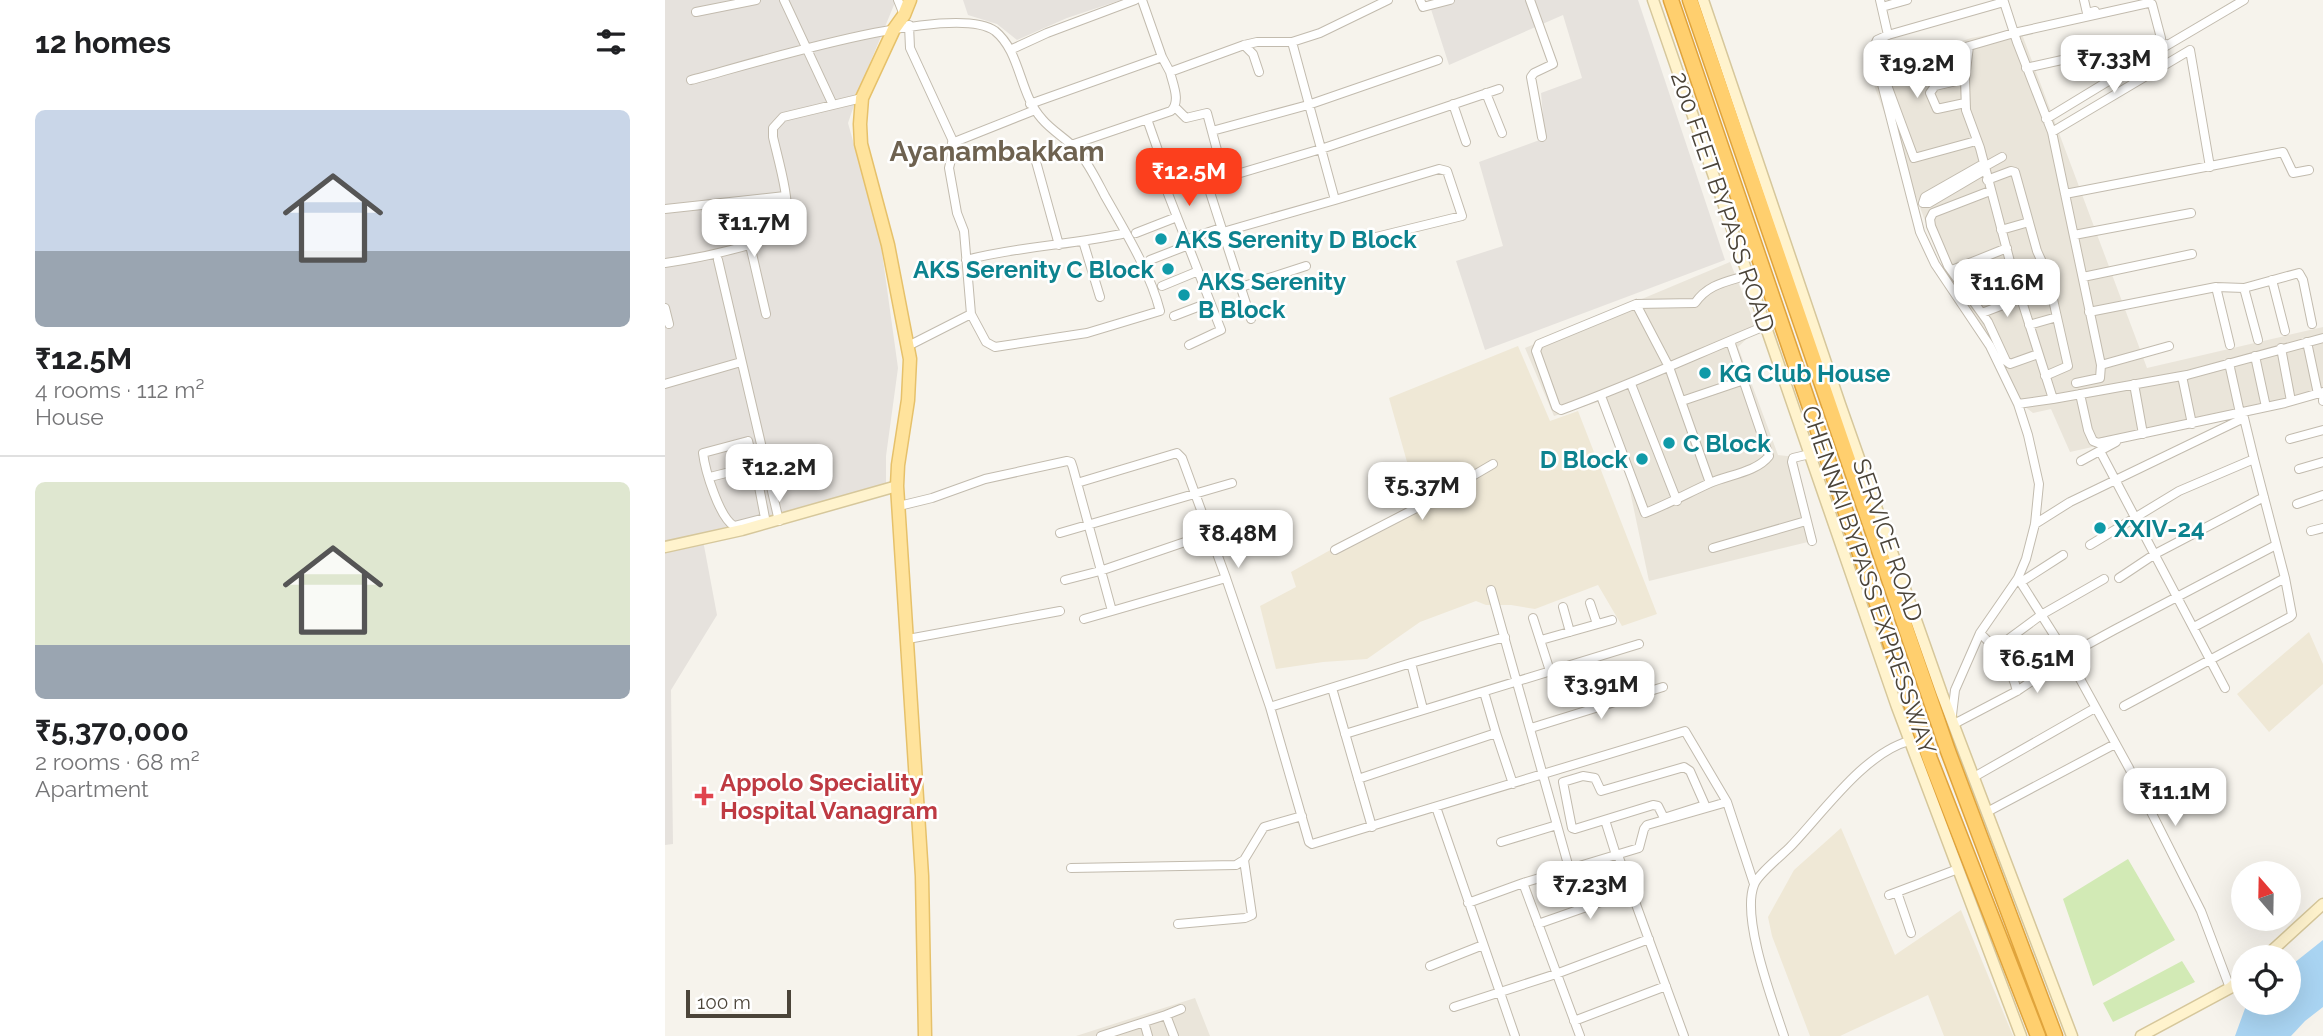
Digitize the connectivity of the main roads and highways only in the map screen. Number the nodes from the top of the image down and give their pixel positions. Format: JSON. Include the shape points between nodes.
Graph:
{"nodes":[{"id":1,"x":910,"y":0,"type":"edge"},
{"id":2,"x":1671,"y":0,"type":"edge"},
{"id":3,"x":1690,"y":0,"type":"edge"},
{"id":4,"x":925,"y":1036,"type":"edge"},
{"id":5,"x":2038,"y":1036,"type":"edge"},
{"id":6,"x":2055,"y":1036,"type":"edge"}],
"edges":[{"from":1,"to":4,"type":"main road","via":[[907,20],[894,29],[862,98],[861,144],[888,245],[910,359],[898,465],[899,539],[922,877]]},
{"from":2,"to":5,"type":"highway","name":"CHENNAI BYPASS EXPRESSWAY","via":[[1930,759]]},
{"from":3,"to":6,"type":"highway","name":"CHENNAI BYPASS EXPRESSWAY","via":[[1948,751]]}]}
